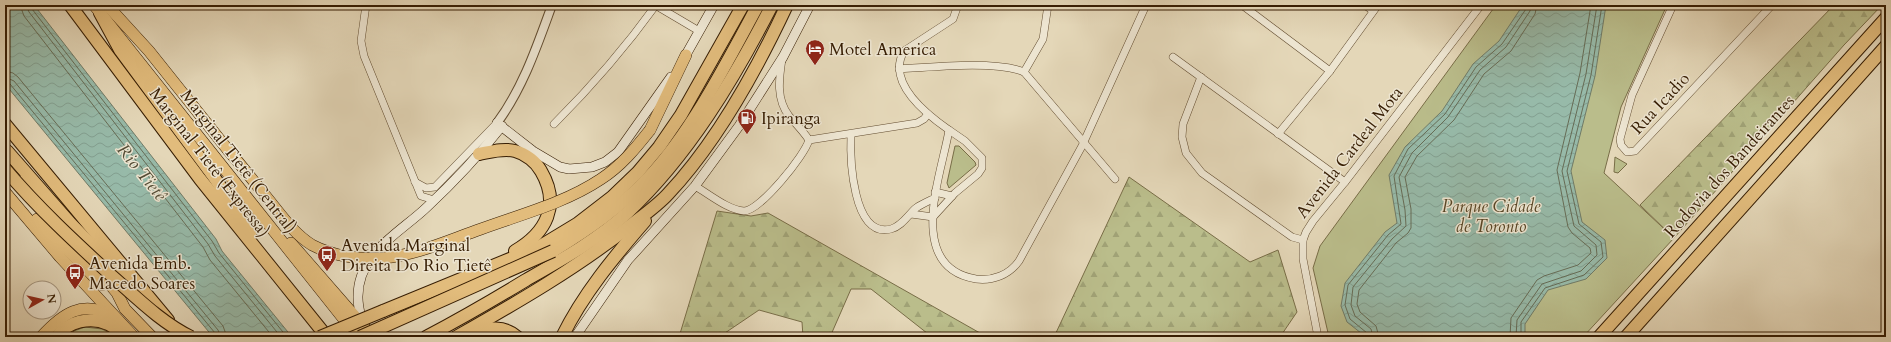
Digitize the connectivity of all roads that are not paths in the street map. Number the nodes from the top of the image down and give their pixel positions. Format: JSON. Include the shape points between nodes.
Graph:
{"nodes":[{"id":1,"x":70,"y":5,"type":"edge"},
{"id":2,"x":366,"y":5,"type":"edge"},
{"id":3,"x":552,"y":5,"type":"edge"},
{"id":4,"x":655,"y":5,"type":"edge"},
{"id":5,"x":714,"y":5,"type":"edge"},
{"id":6,"x":743,"y":5,"type":"edge"},
{"id":7,"x":758,"y":5,"type":"edge"},
{"id":8,"x":772,"y":5,"type":"edge"},
{"id":9,"x":787,"y":5,"type":"edge"},
{"id":10,"x":796,"y":5,"type":"edge"},
{"id":11,"x":810,"y":5,"type":"edge"},
{"id":12,"x":958,"y":5,"type":"edge"},
{"id":13,"x":1048,"y":5,"type":"edge"},
{"id":14,"x":1146,"y":5,"type":"edge"},
{"id":15,"x":1365,"y":5,"type":"edge"},
{"id":16,"x":1378,"y":5,"type":"edge"},
{"id":17,"x":1673,"y":5,"type":"edge"},
{"id":18,"x":1772,"y":5,"type":"edge"},
{"id":19,"x":1479,"y":6,"type":"edge"},
{"id":20,"x":1244,"y":7,"type":"edge"},
{"id":21,"x":100,"y":8,"type":"edge"},
{"id":22,"x":1373,"y":11,"type":"junction"},
{"id":23,"x":1886,"y":18,"type":"edge"},
{"id":24,"x":776,"y":28,"type":"junction"},
{"id":25,"x":699,"y":31,"type":"junction"},
{"id":26,"x":1886,"y":46,"type":"edge"},
{"id":27,"x":686,"y":56,"type":"junction"},
{"id":28,"x":783,"y":57,"type":"junction"},
{"id":29,"x":1173,"y":57,"type":"dead end"},
{"id":30,"x":899,"y":69,"type":"junction"},
{"id":31,"x":1330,"y":71,"type":"junction"},
{"id":32,"x":1024,"y":72,"type":"junction"},
{"id":33,"x":1201,"y":77,"type":"junction"},
{"id":34,"x":928,"y":114,"type":"junction"},
{"id":35,"x":5,"y":124,"type":"edge"},
{"id":36,"x":499,"y":124,"type":"junction"},
{"id":37,"x":554,"y":124,"type":"dead end"},
{"id":38,"x":949,"y":130,"type":"junction"},
{"id":39,"x":851,"y":134,"type":"junction"},
{"id":40,"x":1278,"y":134,"type":"junction"},
{"id":41,"x":809,"y":140,"type":"junction"},
{"id":42,"x":1084,"y":142,"type":"junction"},
{"id":43,"x":6,"y":149,"type":"edge"},
{"id":44,"x":479,"y":154,"type":"junction"},
{"id":45,"x":5,"y":169,"type":"edge"},
{"id":46,"x":1115,"y":179,"type":"dead end"},
{"id":47,"x":415,"y":182,"type":"junction"},
{"id":48,"x":1345,"y":182,"type":"junction"},
{"id":49,"x":695,"y":186,"type":"junction"},
{"id":50,"x":7,"y":195,"type":"edge"},
{"id":51,"x":668,"y":195,"type":"junction"},
{"id":52,"x":935,"y":195,"type":"junction"},
{"id":53,"x":952,"y":196,"type":"junction"},
{"id":54,"x":434,"y":200,"type":"junction"},
{"id":55,"x":255,"y":209,"type":"junction"},
{"id":56,"x":911,"y":214,"type":"junction"},
{"id":57,"x":933,"y":217,"type":"junction"},
{"id":58,"x":1303,"y":240,"type":"junction"},
{"id":59,"x":481,"y":272,"type":"junction"},
{"id":60,"x":287,"y":288,"type":"junction"},
{"id":61,"x":143,"y":291,"type":"junction"},
{"id":62,"x":125,"y":309,"type":"junction"},
{"id":63,"x":118,"y":319,"type":"junction"},
{"id":64,"x":362,"y":325,"type":"junction"},
{"id":65,"x":41,"y":337,"type":"edge"},
{"id":66,"x":57,"y":337,"type":"edge"},
{"id":67,"x":125,"y":337,"type":"edge"},
{"id":68,"x":134,"y":337,"type":"edge"},
{"id":69,"x":152,"y":337,"type":"edge"},
{"id":70,"x":181,"y":337,"type":"edge"},
{"id":71,"x":191,"y":337,"type":"edge"},
{"id":72,"x":320,"y":337,"type":"edge"},
{"id":73,"x":327,"y":337,"type":"edge"},
{"id":74,"x":359,"y":337,"type":"edge"},
{"id":75,"x":373,"y":337,"type":"edge"},
{"id":76,"x":426,"y":337,"type":"edge"},
{"id":77,"x":456,"y":337,"type":"edge"},
{"id":78,"x":518,"y":337,"type":"edge"},
{"id":79,"x":562,"y":337,"type":"edge"},
{"id":80,"x":575,"y":337,"type":"edge"},
{"id":81,"x":1318,"y":337,"type":"edge"},
{"id":82,"x":1599,"y":337,"type":"edge"},
{"id":83,"x":1626,"y":337,"type":"edge"}],
"edges":[{"from":1,"to":60,"type":"highway","name":"Marginal Tietê (Expressa)","via":[[200,179]]},
{"from":2,"to":47,"type":"street","via":[[361,41],[364,56]]},
{"from":3,"to":36,"type":"street","via":[[517,92]]},
{"from":4,"to":25,"type":"street"},
{"from":4,"to":37,"type":"street","via":[[598,78]]},
{"from":5,"to":25,"type":"main road"},
{"from":6,"to":59,"type":"highway","via":[[681,115],[638,172],[612,197],[577,224],[539,247]]},
{"from":7,"to":74,"type":"highway","bridge":true,"via":[[704,100],[666,158],[610,213],[553,251]]},
{"from":8,"to":76,"type":"highway","via":[[701,126],[653,187],[626,214],[559,261]]},
{"from":9,"to":24,"type":"highway"},
{"from":10,"to":24,"type":"highway"},
{"from":11,"to":28,"type":"main road"},
{"from":12,"to":30,"type":"street","via":[[953,19],[904,52]]},
{"from":13,"to":32,"type":"street","via":[[1043,39]]},
{"from":14,"to":42,"type":"street"},
{"from":15,"to":22,"type":"street"},
{"from":16,"to":22,"type":"street"},
{"from":17,"to":18,"type":"street","name":"Rua Icadio","via":[[1632,95],[1621,133],[1621,145],[1627,152],[1635,151]]},
{"from":19,"to":48,"type":"street","name":"Avenida Cardeal Mota"},
{"from":20,"to":31,"type":"street"},
{"from":21,"to":27,"type":"highway","bridge":true,"via":[[149,51],[288,223],[303,238],[312,245],[360,259],[382,259],[427,248],[583,190],[616,168],[650,130]]},
{"from":21,"to":55,"type":"highway","name":"Marginal Tietê (Central)"},
{"from":21,"to":60,"type":"highway","via":[[120,50],[214,177]]},
{"from":22,"to":31,"type":"street"},
{"from":23,"to":82,"type":"highway","name":"Rodovia dos Bandeirantes"},
{"from":24,"to":51,"type":"highway","via":[[725,120]]},
{"from":25,"to":27,"type":"main road"},
{"from":26,"to":83,"type":"highway"},
{"from":27,"to":36,"type":"main road","via":[[618,152],[605,162],[592,167],[560,167],[533,151]]},
{"from":28,"to":41,"type":"street","via":[[779,81],[781,100],[788,114]]},
{"from":28,"to":49,"type":"main road","via":[[739,126]]},
{"from":29,"to":33,"type":"street"},
{"from":30,"to":32,"type":"street","via":[[996,66]]},
{"from":30,"to":34,"type":"street","via":[[904,85]]},
{"from":31,"to":40,"type":"street"},
{"from":32,"to":42,"type":"street"},
{"from":33,"to":40,"type":"street"},
{"from":33,"to":58,"type":"street","via":[[1183,124],[1182,137],[1186,153],[1202,174],[1292,237]]},
{"from":34,"to":38,"type":"street"},
{"from":34,"to":39,"type":"street","via":[[917,123]]},
{"from":35,"to":61,"type":"highway"},
{"from":36,"to":44,"type":"main road"},
{"from":36,"to":47,"type":"street","via":[[435,187],[426,188]]},
{"from":38,"to":52,"type":"street"},
{"from":38,"to":53,"type":"street","via":[[976,152],[983,163],[978,174]]},
{"from":39,"to":41,"type":"street"},
{"from":39,"to":56,"type":"street","via":[[852,172],[856,194],[868,222],[878,229],[891,229]]},
{"from":40,"to":48,"type":"street"},
{"from":41,"to":49,"type":"street","via":[[801,155],[762,202],[754,208],[733,208]]},
{"from":42,"to":46,"type":"street"},
{"from":42,"to":57,"type":"street","via":[[1019,261],[1005,275],[976,279],[949,266],[939,255],[934,243]]},
{"from":43,"to":61,"type":"highway","via":[[106,261],[130,285]]},
{"from":43,"to":62,"type":"highway","via":[[11,162],[117,293]]},
{"from":44,"to":54,"type":"main road"},
{"from":44,"to":59,"type":"highway","via":[[505,150],[516,151],[528,157],[538,166],[546,180],[550,198],[548,214],[542,227],[530,241]]},
{"from":45,"to":71,"type":"highway","bridge":true,"via":[[43,211],[112,276],[161,318]]},
{"from":47,"to":54,"type":"street","via":[[421,196]]},
{"from":48,"to":58,"type":"street","name":"Avenida Cardeal Mota","via":[[1313,221]]},
{"from":49,"to":80,"type":"main road","via":[[628,260]]},
{"from":50,"to":62,"type":"highway","via":[[21,202]]},
{"from":50,"to":63,"type":"highway"},
{"from":51,"to":77,"type":"highway","via":[[613,240]]},
{"from":51,"to":79,"type":"highway","via":[[601,274]]},
{"from":52,"to":53,"type":"street"},
{"from":52,"to":56,"type":"street"},
{"from":52,"to":57,"type":"street"},
{"from":53,"to":57,"type":"street"},
{"from":54,"to":64,"type":"main road","via":[[382,244],[368,263],[359,286]]},
{"from":55,"to":64,"type":"highway","via":[[287,238]]},
{"from":55,"to":74,"type":"highway","name":"Marginal Tietê (Central)"},
{"from":56,"to":57,"type":"street"},
{"from":58,"to":81,"type":"street","name":"Avenida Cardeal Mota","via":[[1303,259]]},
{"from":59,"to":72,"type":"highway","bridge":true},
{"from":60,"to":73,"type":"highway","name":"Marginal Tietê (Expressa)"},
{"from":61,"to":70,"type":"highway"},
{"from":62,"to":69,"type":"highway"},
{"from":63,"to":65,"type":"highway","via":[[95,309],[75,310],[58,320]]},
{"from":63,"to":68,"type":"highway"},
{"from":64,"to":75,"type":"highway"},
{"from":66,"to":67,"type":"highway","via":[[66,327],[87,320],[108,323]]},
{"from":77,"to":78,"type":"highway","via":[[489,328],[499,328]]}]}
